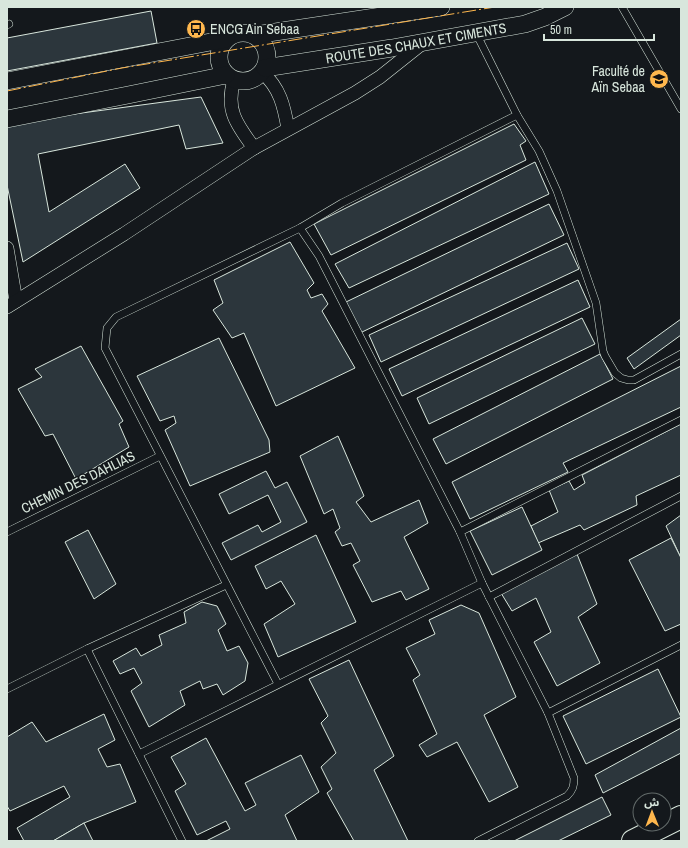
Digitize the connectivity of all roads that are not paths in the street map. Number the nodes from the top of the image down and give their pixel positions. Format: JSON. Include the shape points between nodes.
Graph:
{"nodes":[{"id":1,"x":441,"y":7,"type":"edge"},
{"id":2,"x":565,"y":7,"type":"edge"},
{"id":3,"x":622,"y":7,"type":"edge"},
{"id":4,"x":476,"y":33,"type":"junction"},
{"id":5,"x":255,"y":35,"type":"junction"},
{"id":6,"x":226,"y":39,"type":"junction"},
{"id":7,"x":425,"y":42,"type":"junction"},
{"id":8,"x":263,"y":70,"type":"junction"},
{"id":9,"x":230,"y":77,"type":"junction"},
{"id":10,"x":7,"y":81,"type":"edge"},
{"id":11,"x":681,"y":109,"type":"edge"},
{"id":12,"x":517,"y":116,"type":"junction"},
{"id":13,"x":7,"y":119,"type":"edge"},
{"id":14,"x":288,"y":129,"type":"junction"},
{"id":15,"x":254,"y":148,"type":"junction"},
{"id":16,"x":300,"y":228,"type":"junction"},
{"id":17,"x":7,"y":255,"type":"edge"},
{"id":18,"x":12,"y":304,"type":"edge"},
{"id":19,"x":681,"y":354,"type":"edge"},
{"id":20,"x":681,"y":420,"type":"edge"},
{"id":21,"x":160,"y":456,"type":"junction"},
{"id":22,"x":681,"y":496,"type":"edge"},
{"id":23,"x":7,"y":532,"type":"edge"},
{"id":24,"x":460,"y":532,"type":"junction"},
{"id":25,"x":482,"y":583,"type":"junction"},
{"id":26,"x":226,"y":585,"type":"junction"},
{"id":27,"x":490,"y":597,"type":"junction"},
{"id":28,"x":681,"y":645,"type":"edge"},
{"id":29,"x":87,"y":649,"type":"junction"},
{"id":30,"x":278,"y":684,"type":"junction"},
{"id":31,"x":7,"y":689,"type":"edge"},
{"id":32,"x":548,"y":713,"type":"junction"},
{"id":33,"x":139,"y":754,"type":"junction"},
{"id":34,"x":681,"y":817,"type":"edge"},
{"id":35,"x":182,"y":841,"type":"edge"},
{"id":36,"x":478,"y":841,"type":"edge"},
{"id":37,"x":633,"y":841,"type":"edge"}],
"edges":[{"from":1,"to":5,"type":"street"},
{"from":2,"to":4,"type":"street","name":"ROUTE DES CHAUX ET CIMENTS","via":[[537,21]]},
{"from":3,"to":11,"type":"lane"},
{"from":4,"to":7,"type":"street","name":"ROUTE DES CHAUX ET CIMENTS"},
{"from":4,"to":12,"type":"lane"},
{"from":5,"to":6,"type":"street","via":[[243,32]]},
{"from":5,"to":8,"type":"street","via":[[262,41],[266,50],[267,59]]},
{"from":6,"to":9,"type":"street","via":[[220,48],[218,59],[222,70]]},
{"from":6,"to":10,"type":"street"},
{"from":7,"to":8,"type":"street","name":"ROUTE DES CHAUX ET CIMENTS"},
{"from":7,"to":14,"type":"street","via":[[355,93]]},
{"from":8,"to":9,"type":"street","via":[[249,80]]},
{"from":8,"to":14,"type":"street","via":[[279,94]]},
{"from":9,"to":13,"type":"street"},
{"from":9,"to":15,"type":"street","via":[[234,119]]},
{"from":12,"to":16,"type":"lane","via":[[342,203]]},
{"from":12,"to":19,"type":"lane","via":[[539,150],[557,191],[596,303],[603,351],[615,373],[622,378],[634,380]]},
{"from":14,"to":15,"type":"street"},
{"from":15,"to":18,"type":"street"},
{"from":16,"to":21,"type":"lane","via":[[116,317],[107,328],[105,348]]},
{"from":16,"to":24,"type":"lane","via":[[319,256]]},
{"from":17,"to":18,"type":"street"},
{"from":20,"to":24,"type":"lane"},
{"from":21,"to":23,"type":"lane","name":"CHEMIN DES DAHLIAS"},
{"from":21,"to":26,"type":"lane"},
{"from":22,"to":27,"type":"lane"},
{"from":24,"to":25,"type":"lane"},
{"from":25,"to":27,"type":"lane"},
{"from":25,"to":30,"type":"lane"},
{"from":26,"to":29,"type":"lane"},
{"from":26,"to":30,"type":"lane"},
{"from":27,"to":32,"type":"lane"},
{"from":28,"to":32,"type":"lane"},
{"from":29,"to":31,"type":"lane"},
{"from":29,"to":33,"type":"lane"},
{"from":30,"to":33,"type":"lane"},
{"from":32,"to":36,"type":"lane","via":[[574,778],[572,791],[567,796]]},
{"from":33,"to":35,"type":"lane"},
{"from":34,"to":37,"type":"highway"}]}
